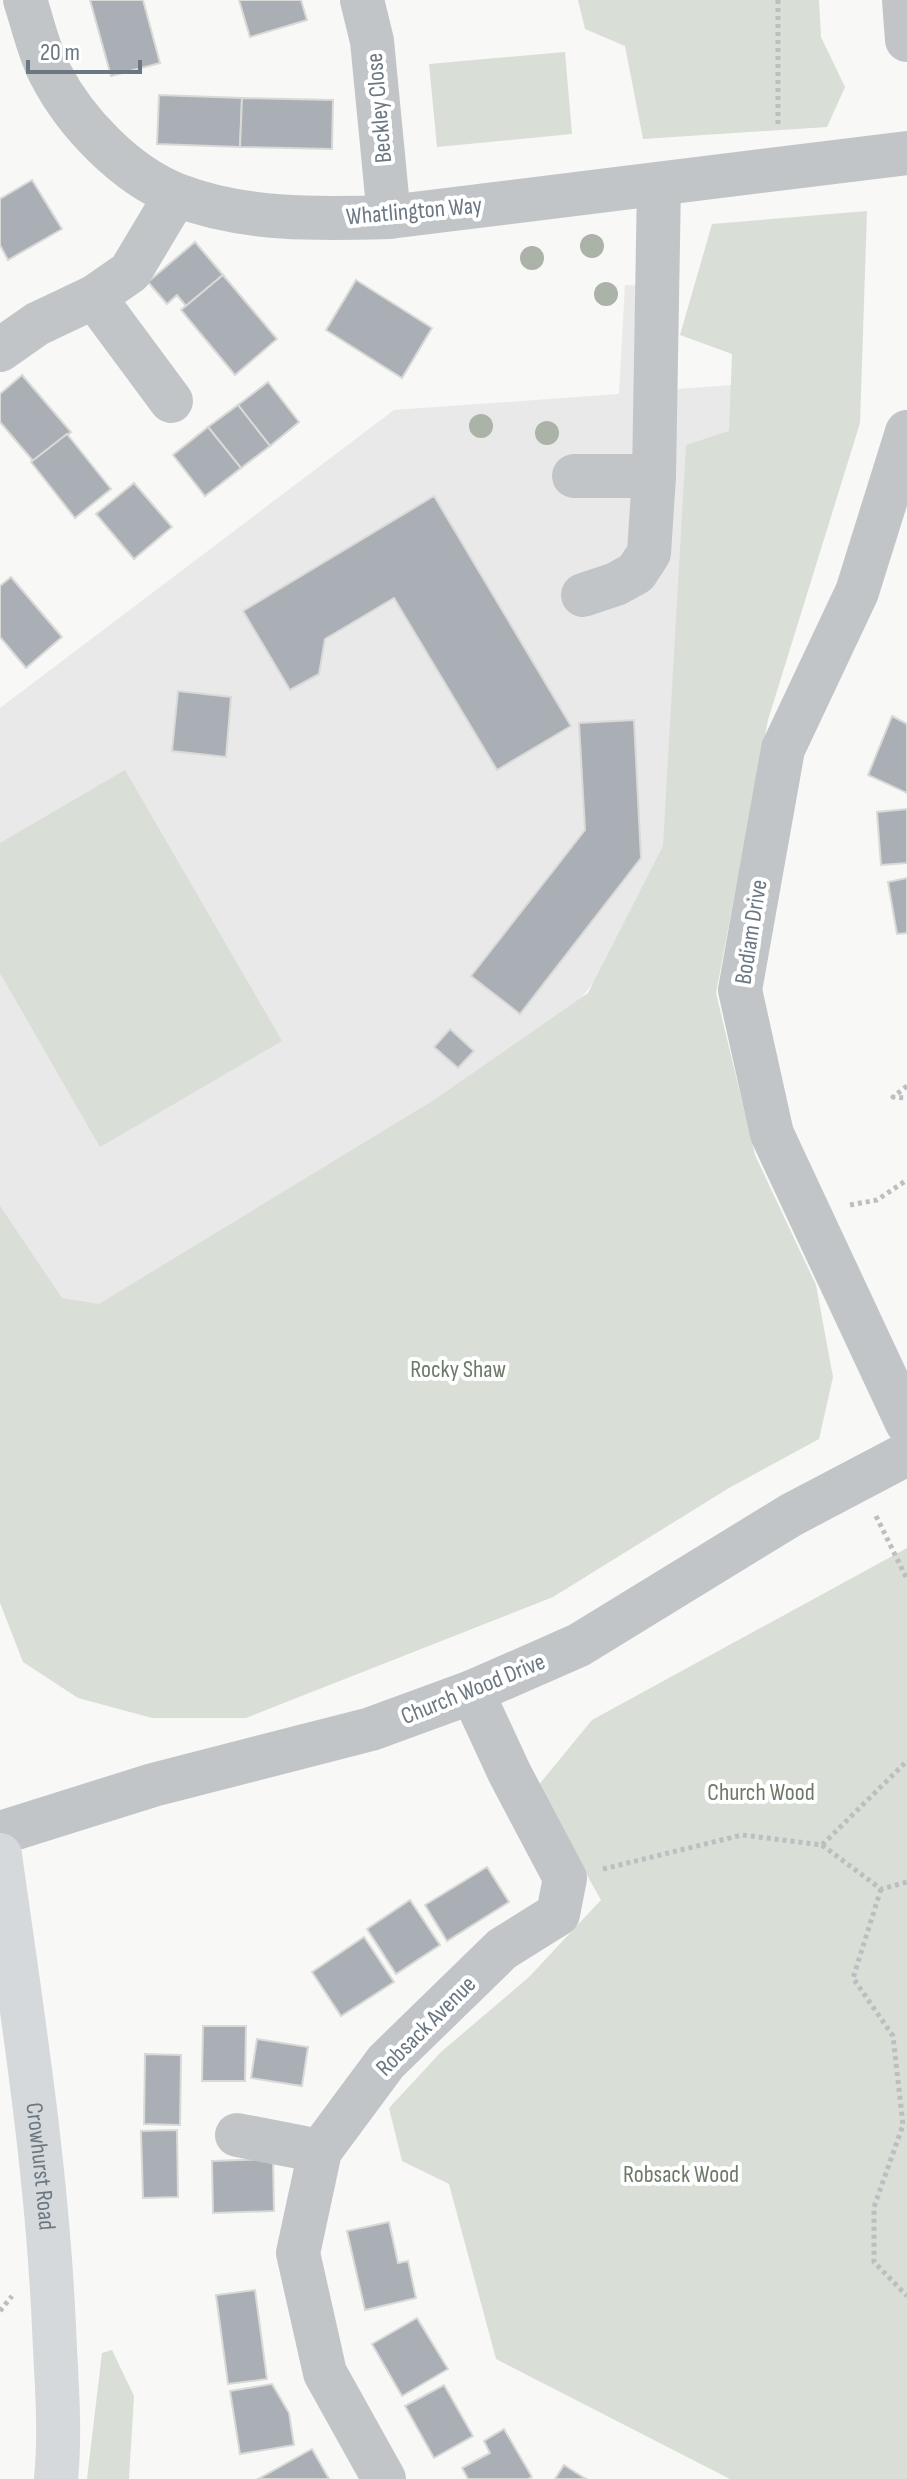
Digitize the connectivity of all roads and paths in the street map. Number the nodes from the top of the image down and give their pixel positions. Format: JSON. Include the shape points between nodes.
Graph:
{"nodes":[{"id":1,"x":25,"y":0,"type":"edge"},
{"id":2,"x":362,"y":0,"type":"edge"},
{"id":3,"x":778,"y":0,"type":"edge"},
{"id":4,"x":904,"y":0,"type":"edge"},
{"id":5,"x":907,"y":40,"type":"edge"},
{"id":6,"x":907,"y":153,"type":"edge"},
{"id":7,"x":778,"y":169,"type":"junction"},
{"id":8,"x":659,"y":184,"type":"junction"},
{"id":9,"x":176,"y":195,"type":"junction"},
{"id":10,"x":389,"y":217,"type":"junction"},
{"id":11,"x":94,"y":297,"type":"junction"},
{"id":12,"x":0,"y":350,"type":"edge"},
{"id":13,"x":171,"y":401,"type":"dead end"},
{"id":14,"x":907,"y":432,"type":"edge"},
{"id":15,"x":574,"y":476,"type":"dead end"},
{"id":16,"x":654,"y":476,"type":"junction"},
{"id":17,"x":583,"y":595,"type":"dead end"},
{"id":18,"x":907,"y":1086,"type":"edge"},
{"id":19,"x":907,"y":1098,"type":"edge"},
{"id":20,"x":907,"y":1180,"type":"edge"},
{"id":21,"x":808,"y":1214,"type":"junction"},
{"id":22,"x":907,"y":1423,"type":"edge"},
{"id":23,"x":907,"y":1454,"type":"edge"},
{"id":24,"x":859,"y":1479,"type":"junction"},
{"id":25,"x":907,"y":1579,"type":"edge"},
{"id":26,"x":472,"y":1692,"type":"junction"},
{"id":27,"x":907,"y":1761,"type":"edge"},
{"id":28,"x":0,"y":1833,"type":"edge"},
{"id":29,"x":822,"y":1845,"type":"junction"},
{"id":30,"x":0,"y":1855,"type":"edge"},
{"id":31,"x":565,"y":1878,"type":"junction"},
{"id":32,"x":907,"y":1882,"type":"edge"},
{"id":33,"x":881,"y":1889,"type":"junction"},
{"id":34,"x":237,"y":2135,"type":"dead end"},
{"id":35,"x":320,"y":2151,"type":"junction"},
{"id":36,"x":907,"y":2296,"type":"edge"},
{"id":37,"x":56,"y":2479,"type":"edge"},
{"id":38,"x":384,"y":2479,"type":"edge"}],
"edges":[{"from":1,"to":9,"type":"street","name":"Whatlington Way","via":[[50,74],[88,132],[131,169]]},
{"from":2,"to":10,"type":"street","name":"Beckley Close","via":[[372,41]]},
{"from":3,"to":7,"type":"path"},
{"from":4,"to":5,"type":"street"},
{"from":6,"to":7,"type":"street","name":"Whatlington Way"},
{"from":7,"to":8,"type":"street","name":"Whatlington Way"},
{"from":8,"to":10,"type":"street","name":"Whatlington Way"},
{"from":8,"to":16,"type":"street"},
{"from":9,"to":10,"type":"street","name":"Whatlington Way","via":[[243,212],[315,219]]},
{"from":9,"to":11,"type":"street","via":[[130,272]]},
{"from":11,"to":12,"type":"street","via":[[37,324]]},
{"from":11,"to":13,"type":"street"},
{"from":14,"to":21,"type":"street","name":"Bodiam Drive","via":[[857,592],[783,749],[740,990],[772,1134]]},
{"from":15,"to":16,"type":"street"},
{"from":16,"to":17,"type":"street","via":[[649,553],[636,573]]},
{"from":18,"to":19,"type":"path","via":[[893,1097]]},
{"from":20,"to":21,"type":"path","via":[[877,1200]]},
{"from":21,"to":22,"type":"street","name":"Bodiam Drive"},
{"from":23,"to":24,"type":"street","name":"Church Wood Drive"},
{"from":24,"to":25,"type":"path"},
{"from":24,"to":26,"type":"street","name":"Church Wood Drive","via":[[579,1645]]},
{"from":26,"to":28,"type":"street","name":"Church Wood Drive","via":[[371,1729],[153,1785]]},
{"from":26,"to":31,"type":"street"},
{"from":27,"to":29,"type":"path"},
{"from":29,"to":31,"type":"path","via":[[742,1835]]},
{"from":29,"to":33,"type":"path"},
{"from":30,"to":37,"type":"main road","name":"Crowhurst Road","via":[[50,2246]]},
{"from":31,"to":35,"type":"street","name":"Robsack Avenue","via":[[558,1914],[502,1949],[386,2062]]},
{"from":32,"to":33,"type":"path"},
{"from":33,"to":36,"type":"path","via":[[853,1978],[893,2036],[903,2125],[874,2207],[874,2262]]},
{"from":34,"to":35,"type":"street"},
{"from":35,"to":38,"type":"street","name":"Robsack Avenue","via":[[298,2253],[325,2373]]}]}
